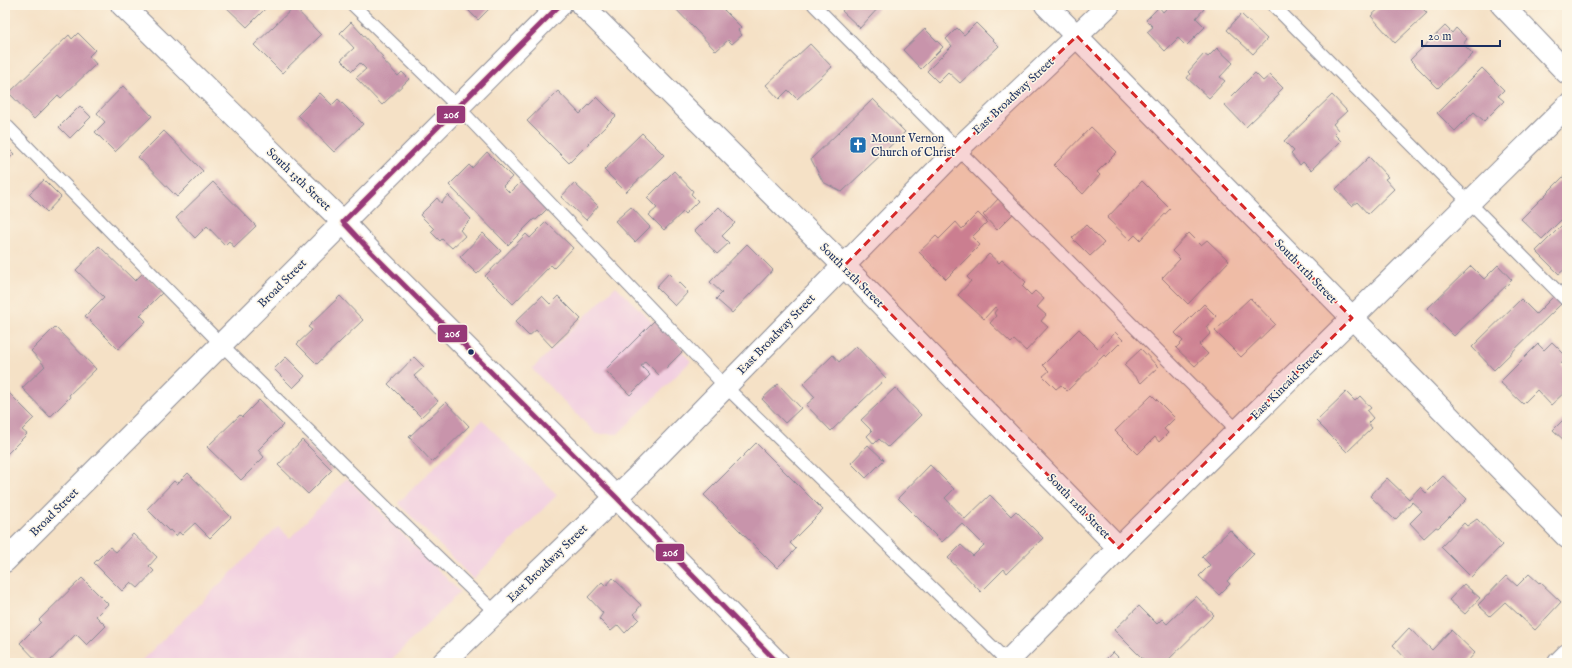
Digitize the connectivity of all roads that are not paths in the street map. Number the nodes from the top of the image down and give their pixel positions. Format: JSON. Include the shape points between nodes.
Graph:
{"nodes":[{"id":1,"x":122,"y":5,"type":"edge"},
{"id":2,"x":353,"y":5,"type":"edge"},
{"id":3,"x":560,"y":5,"type":"edge"},
{"id":4,"x":582,"y":5,"type":"edge"},
{"id":5,"x":814,"y":5,"type":"edge"},
{"id":6,"x":1046,"y":5,"type":"edge"},
{"id":7,"x":1109,"y":5,"type":"edge"},
{"id":8,"x":1273,"y":5,"type":"edge"},
{"id":9,"x":1502,"y":5,"type":"edge"},
{"id":10,"x":1077,"y":36,"type":"junction"},
{"id":11,"x":1567,"y":73,"type":"edge"},
{"id":12,"x":1567,"y":106,"type":"edge"},
{"id":13,"x":458,"y":107,"type":"junction"},
{"id":14,"x":5,"y":124,"type":"edge"},
{"id":15,"x":958,"y":149,"type":"junction"},
{"id":16,"x":1470,"y":204,"type":"junction"},
{"id":17,"x":343,"y":222,"type":"junction"},
{"id":18,"x":844,"y":266,"type":"junction"},
{"id":19,"x":1567,"y":301,"type":"edge"},
{"id":20,"x":1352,"y":318,"type":"junction"},
{"id":21,"x":221,"y":344,"type":"junction"},
{"id":22,"x":725,"y":386,"type":"junction"},
{"id":23,"x":1238,"y":431,"type":"junction"},
{"id":24,"x":616,"y":497,"type":"junction"},
{"id":25,"x":1567,"y":537,"type":"edge"},
{"id":26,"x":1119,"y":548,"type":"junction"},
{"id":27,"x":5,"y":561,"type":"edge"},
{"id":28,"x":495,"y":612,"type":"junction"},
{"id":29,"x":1567,"y":655,"type":"edge"},
{"id":30,"x":1007,"y":662,"type":"edge"},
{"id":31,"x":443,"y":663,"type":"edge"},
{"id":32,"x":778,"y":663,"type":"edge"},
{"id":33,"x":1559,"y":663,"type":"edge"}],
"edges":[{"from":1,"to":17,"type":"street","name":"South 13th Street"},
{"from":2,"to":13,"type":"lane"},
{"from":3,"to":13,"type":"street","name":"Broad Street"},
{"from":4,"to":18,"type":"street","name":"South 12th Street"},
{"from":5,"to":15,"type":"lane"},
{"from":6,"to":10,"type":"street","name":"South 11th Street"},
{"from":7,"to":10,"type":"street","name":"East Broadway Street"},
{"from":8,"to":16,"type":"lane"},
{"from":9,"to":11,"type":"street"},
{"from":10,"to":15,"type":"street","name":"East Broadway Street"},
{"from":10,"to":20,"type":"street","name":"South 11th Street"},
{"from":12,"to":16,"type":"street","name":"East Kincaid Street"},
{"from":13,"to":17,"type":"street","name":"Broad Street"},
{"from":13,"to":22,"type":"lane"},
{"from":14,"to":21,"type":"lane"},
{"from":15,"to":18,"type":"street","name":"East Broadway Street"},
{"from":15,"to":23,"type":"lane"},
{"from":16,"to":19,"type":"lane"},
{"from":16,"to":20,"type":"street","name":"East Kincaid Street"},
{"from":17,"to":21,"type":"street","name":"Broad Street"},
{"from":17,"to":24,"type":"street","name":"South 13th Street"},
{"from":18,"to":22,"type":"street","name":"East Broadway Street"},
{"from":18,"to":26,"type":"street","name":"South 12th Street"},
{"from":20,"to":23,"type":"street","name":"East Kincaid Street"},
{"from":20,"to":25,"type":"street","name":"South 11th Street"},
{"from":21,"to":27,"type":"street","name":"Broad Street"},
{"from":21,"to":28,"type":"lane"},
{"from":22,"to":24,"type":"street","name":"East Broadway Street"},
{"from":22,"to":30,"type":"lane"},
{"from":23,"to":26,"type":"street","name":"East Kincaid Street"},
{"from":24,"to":28,"type":"street","name":"East Broadway Street"},
{"from":24,"to":32,"type":"street","name":"South 13th Street"},
{"from":26,"to":30,"type":"street","name":"East Kincaid Street"},
{"from":28,"to":31,"type":"street","name":"East Broadway Street"},
{"from":29,"to":33,"type":"street"}]}
